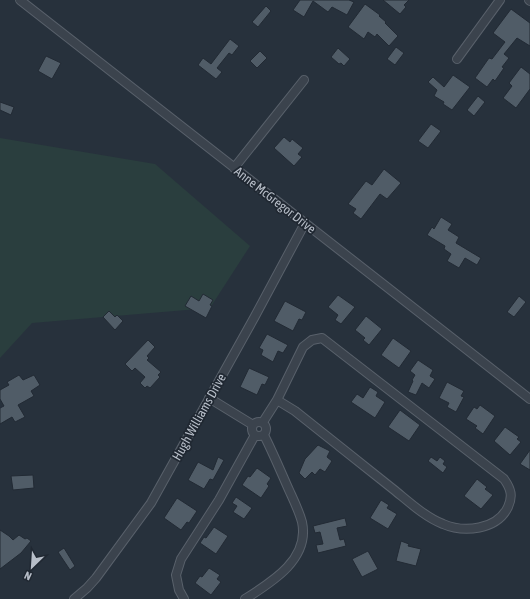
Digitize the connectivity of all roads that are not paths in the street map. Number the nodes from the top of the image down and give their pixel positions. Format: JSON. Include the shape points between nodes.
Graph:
{"nodes":[{"id":1,"x":20,"y":0,"type":"edge"},
{"id":2,"x":500,"y":0,"type":"edge"},
{"id":3,"x":457,"y":59,"type":"dead end"},
{"id":4,"x":304,"y":80,"type":"dead end"},
{"id":5,"x":234,"y":168,"type":"junction"},
{"id":6,"x":305,"y":223,"type":"junction"},
{"id":7,"x":209,"y":398,"type":"junction"},
{"id":8,"x":530,"y":399,"type":"edge"},
{"id":9,"x":277,"y":400,"type":"junction"},
{"id":10,"x":263,"y":422,"type":"junction"},
{"id":11,"x":253,"y":424,"type":"junction"},
{"id":12,"x":260,"y":435,"type":"junction"},
{"id":13,"x":74,"y":599,"type":"edge"},
{"id":14,"x":184,"y":599,"type":"edge"},
{"id":15,"x":245,"y":599,"type":"edge"}],
"edges":[{"from":1,"to":5,"type":"street","name":"Anne McGregor Drive"},
{"from":2,"to":3,"type":"street"},
{"from":4,"to":5,"type":"street"},
{"from":5,"to":6,"type":"street","name":"Anne McGregor Drive"},
{"from":6,"to":7,"type":"street","name":"Hugh Williams Drive"},
{"from":6,"to":8,"type":"street","name":"Anne McGregor Drive"},
{"from":7,"to":11,"type":"street"},
{"from":7,"to":13,"type":"street","name":"Hugh Williams Drive","via":[[151,503],[96,578]]},
{"from":9,"to":9,"type":"street","via":[[303,347],[312,340],[322,338],[504,479],[511,490],[509,506],[498,519],[486,526],[464,529],[443,524],[420,510],[295,411]]},
{"from":9,"to":10,"type":"street"},
{"from":10,"to":11,"type":"street"},
{"from":10,"to":12,"type":"street","via":[[266,430]]},
{"from":11,"to":12,"type":"street","via":[[252,429]]},
{"from":12,"to":14,"type":"street","via":[[181,559],[176,575]]},
{"from":12,"to":15,"type":"street","via":[[299,512],[303,534],[297,555],[285,570]]}]}
